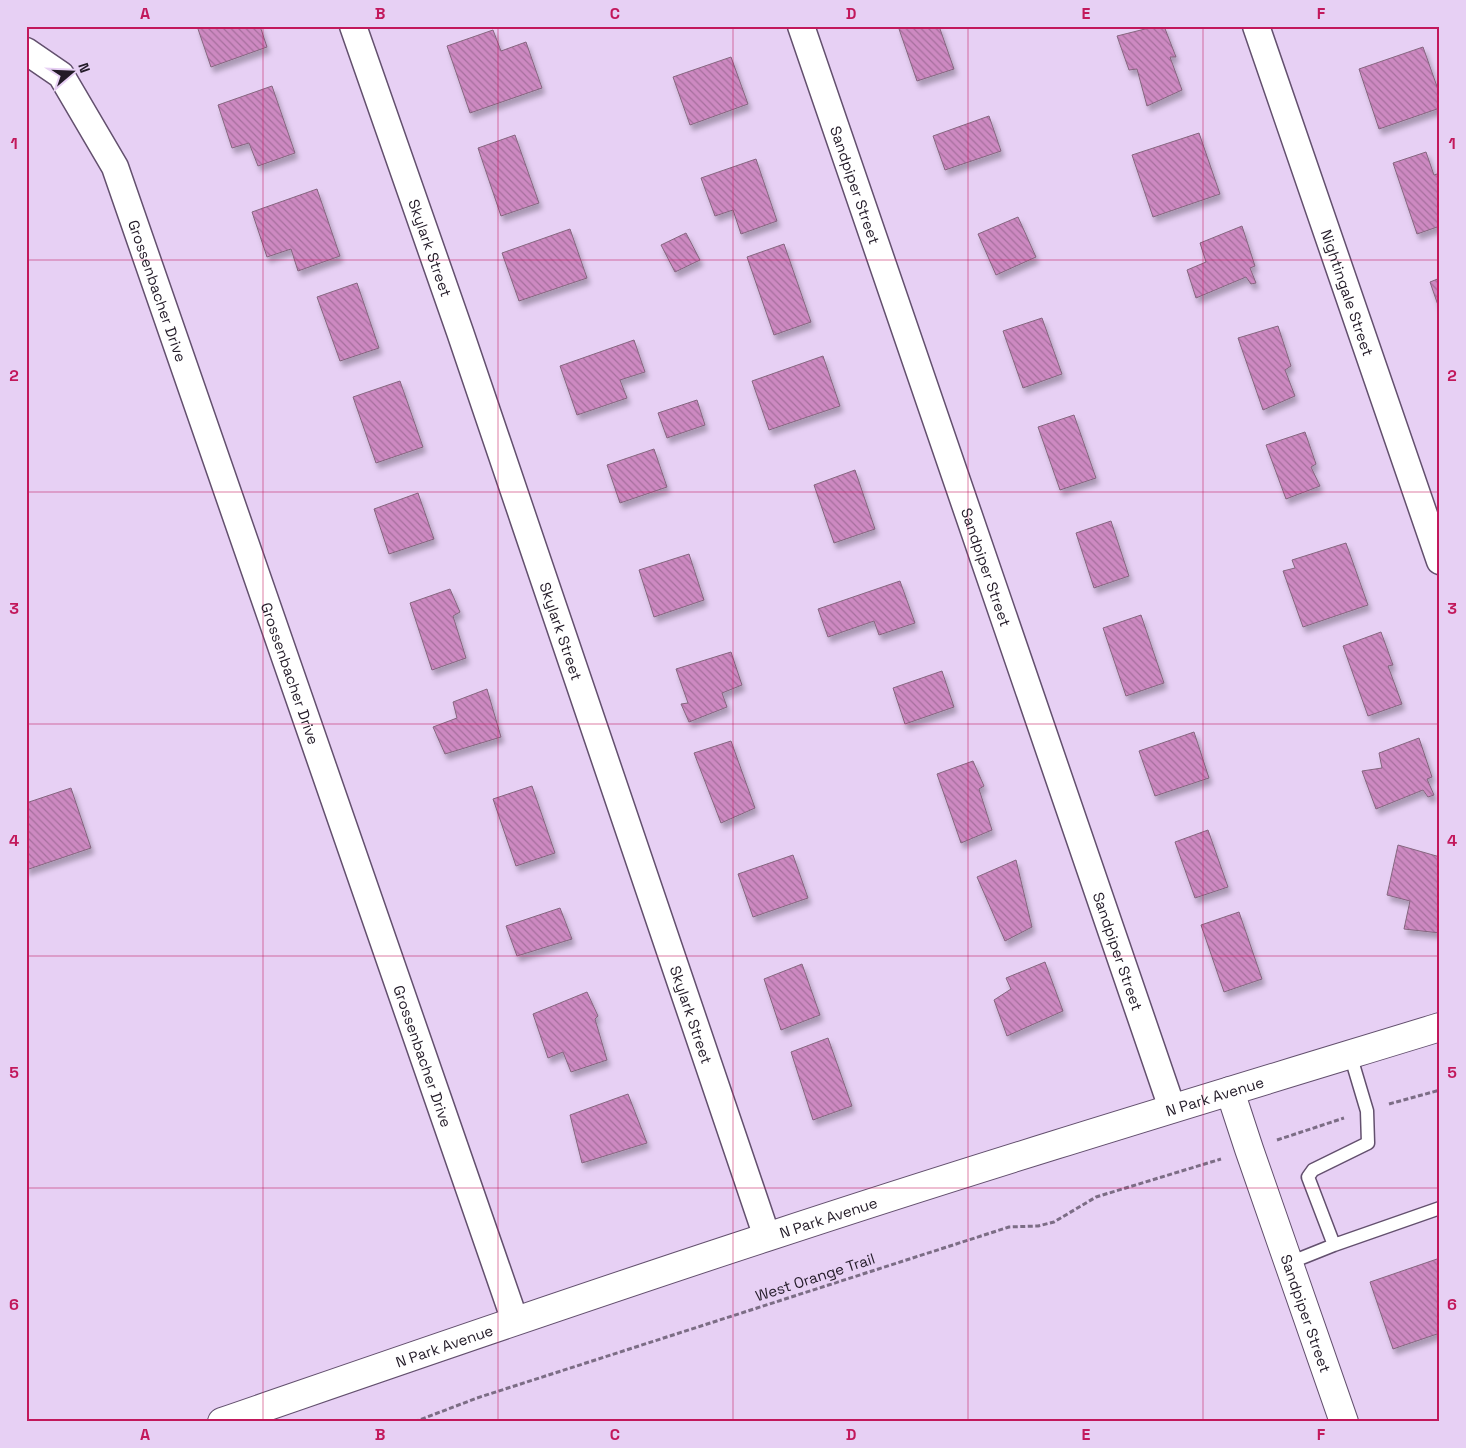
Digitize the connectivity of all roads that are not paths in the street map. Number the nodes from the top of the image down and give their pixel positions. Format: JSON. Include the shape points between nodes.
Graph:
{"nodes":[{"id":1,"x":353,"y":26,"type":"edge"},
{"id":2,"x":802,"y":26,"type":"edge"},
{"id":3,"x":1256,"y":26,"type":"edge"},
{"id":4,"x":26,"y":51,"type":"edge"},
{"id":5,"x":1440,"y":561,"type":"edge"},
{"id":6,"x":1440,"y":1027,"type":"edge"},
{"id":7,"x":1350,"y":1054,"type":"junction"},
{"id":8,"x":1230,"y":1091,"type":"junction"},
{"id":9,"x":1172,"y":1108,"type":"junction"},
{"id":10,"x":1440,"y":1208,"type":"edge"},
{"id":11,"x":767,"y":1237,"type":"junction"},
{"id":12,"x":1334,"y":1245,"type":"junction"},
{"id":13,"x":1289,"y":1263,"type":"junction"},
{"id":14,"x":515,"y":1321,"type":"junction"},
{"id":15,"x":222,"y":1422,"type":"edge"},
{"id":16,"x":1344,"y":1422,"type":"edge"}],
"edges":[{"from":1,"to":11,"type":"street","name":"Skylark Street"},
{"from":2,"to":9,"type":"street","name":"Sandpiper Street"},
{"from":3,"to":5,"type":"street","name":"Nightingale Street"},
{"from":4,"to":14,"type":"street","name":"Grossenbacher Drive","via":[[60,75],[115,168]]},
{"from":6,"to":7,"type":"main road","name":"N Park Avenue"},
{"from":7,"to":8,"type":"main road","name":"N Park Avenue"},
{"from":7,"to":12,"type":"lane","via":[[1367,1111],[1368,1143],[1314,1170],[1308,1178]]},
{"from":8,"to":9,"type":"main road","name":"N Park Avenue"},
{"from":8,"to":13,"type":"main road","name":"Sandpiper Street"},
{"from":9,"to":11,"type":"main road","name":"N Park Avenue"},
{"from":10,"to":12,"type":"lane"},
{"from":11,"to":14,"type":"main road","name":"N Park Avenue"},
{"from":12,"to":13,"type":"lane"},
{"from":13,"to":16,"type":"main road","name":"Sandpiper Street"},
{"from":14,"to":15,"type":"main road","name":"N Park Avenue"}]}
